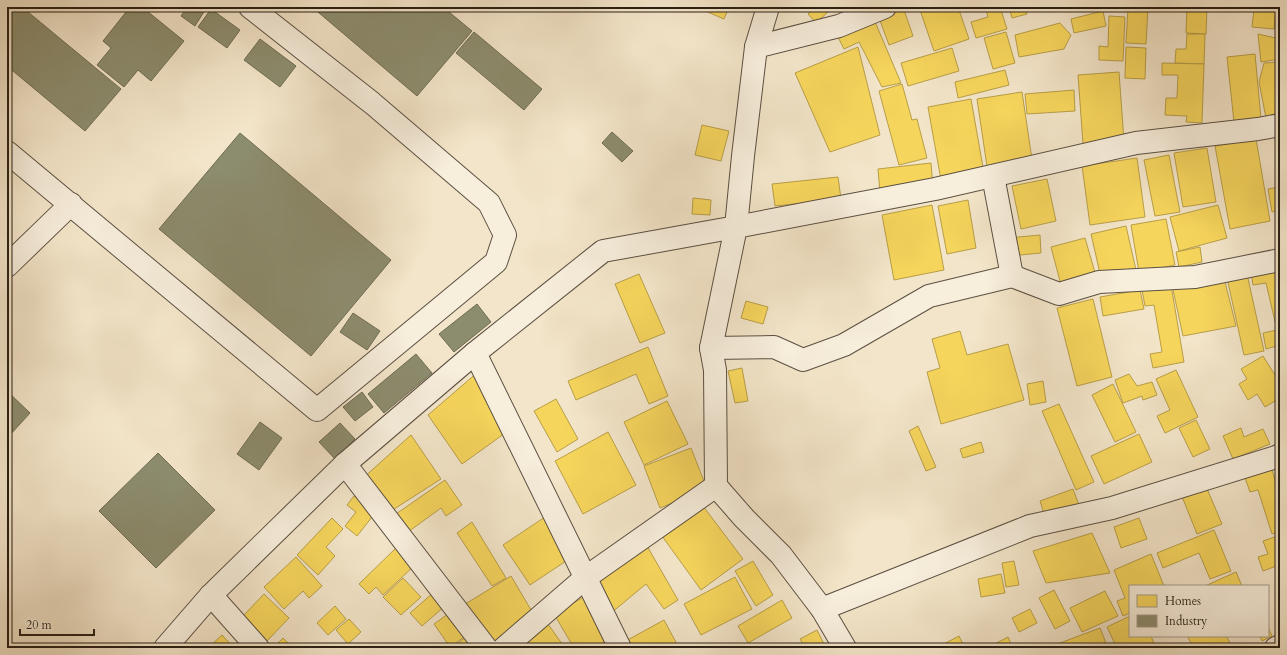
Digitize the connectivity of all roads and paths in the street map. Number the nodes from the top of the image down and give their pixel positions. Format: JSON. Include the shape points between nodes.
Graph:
{"nodes":[{"id":1,"x":250,"y":7,"type":"edge"},
{"id":2,"x":768,"y":7,"type":"edge"},
{"id":3,"x":885,"y":7,"type":"edge"},
{"id":4,"x":756,"y":47,"type":"junction"},
{"id":5,"x":1280,"y":125,"type":"edge"},
{"id":6,"x":7,"y":152,"type":"edge"},
{"id":7,"x":993,"y":176,"type":"junction"},
{"id":8,"x":70,"y":204,"type":"junction"},
{"id":9,"x":736,"y":227,"type":"junction"},
{"id":10,"x":1280,"y":260,"type":"edge"},
{"id":11,"x":7,"y":266,"type":"edge"},
{"id":12,"x":1012,"y":276,"type":"junction"},
{"id":13,"x":711,"y":348,"type":"junction"},
{"id":14,"x":474,"y":353,"type":"junction"},
{"id":15,"x":1280,"y":455,"type":"edge"},
{"id":16,"x":345,"y":464,"type":"junction"},
{"id":17,"x":716,"y":486,"type":"junction"},
{"id":18,"x":585,"y":578,"type":"junction"},
{"id":19,"x":211,"y":595,"type":"junction"},
{"id":20,"x":822,"y":609,"type":"junction"},
{"id":21,"x":1280,"y":646,"type":"edge"},
{"id":22,"x":165,"y":648,"type":"edge"},
{"id":23,"x":258,"y":648,"type":"edge"},
{"id":24,"x":486,"y":648,"type":"edge"},
{"id":25,"x":504,"y":648,"type":"edge"},
{"id":26,"x":620,"y":648,"type":"edge"},
{"id":27,"x":844,"y":648,"type":"edge"},
{"id":28,"x":1276,"y":648,"type":"edge"}],
"edges":[{"from":1,"to":8,"type":"street","via":[[372,103],[489,203],[505,235],[496,262],[317,410]]},
{"from":2,"to":4,"type":"street"},
{"from":3,"to":4,"type":"street","via":[[839,26]]},
{"from":4,"to":9,"type":"street"},
{"from":5,"to":7,"type":"street","via":[[1136,143]]},
{"from":6,"to":8,"type":"street"},
{"from":7,"to":9,"type":"street"},
{"from":7,"to":12,"type":"street"},
{"from":8,"to":11,"type":"street"},
{"from":9,"to":13,"type":"street"},
{"from":9,"to":14,"type":"street","via":[[603,251]]},
{"from":10,"to":12,"type":"street","via":[[1195,277],[1099,282],[1059,294]]},
{"from":12,"to":13,"type":"street","via":[[929,296],[844,344],[803,360],[774,347]]},
{"from":13,"to":17,"type":"street","via":[[715,370]]},
{"from":14,"to":16,"type":"street"},
{"from":14,"to":18,"type":"street"},
{"from":15,"to":20,"type":"street","via":[[1112,508],[1030,526]]},
{"from":16,"to":19,"type":"street"},
{"from":16,"to":24,"type":"street"},
{"from":17,"to":18,"type":"street"},
{"from":17,"to":20,"type":"street","via":[[782,555]]},
{"from":18,"to":25,"type":"street"},
{"from":18,"to":26,"type":"street"},
{"from":19,"to":22,"type":"street"},
{"from":19,"to":23,"type":"street"},
{"from":20,"to":27,"type":"street"},
{"from":21,"to":28,"type":"street"}]}
